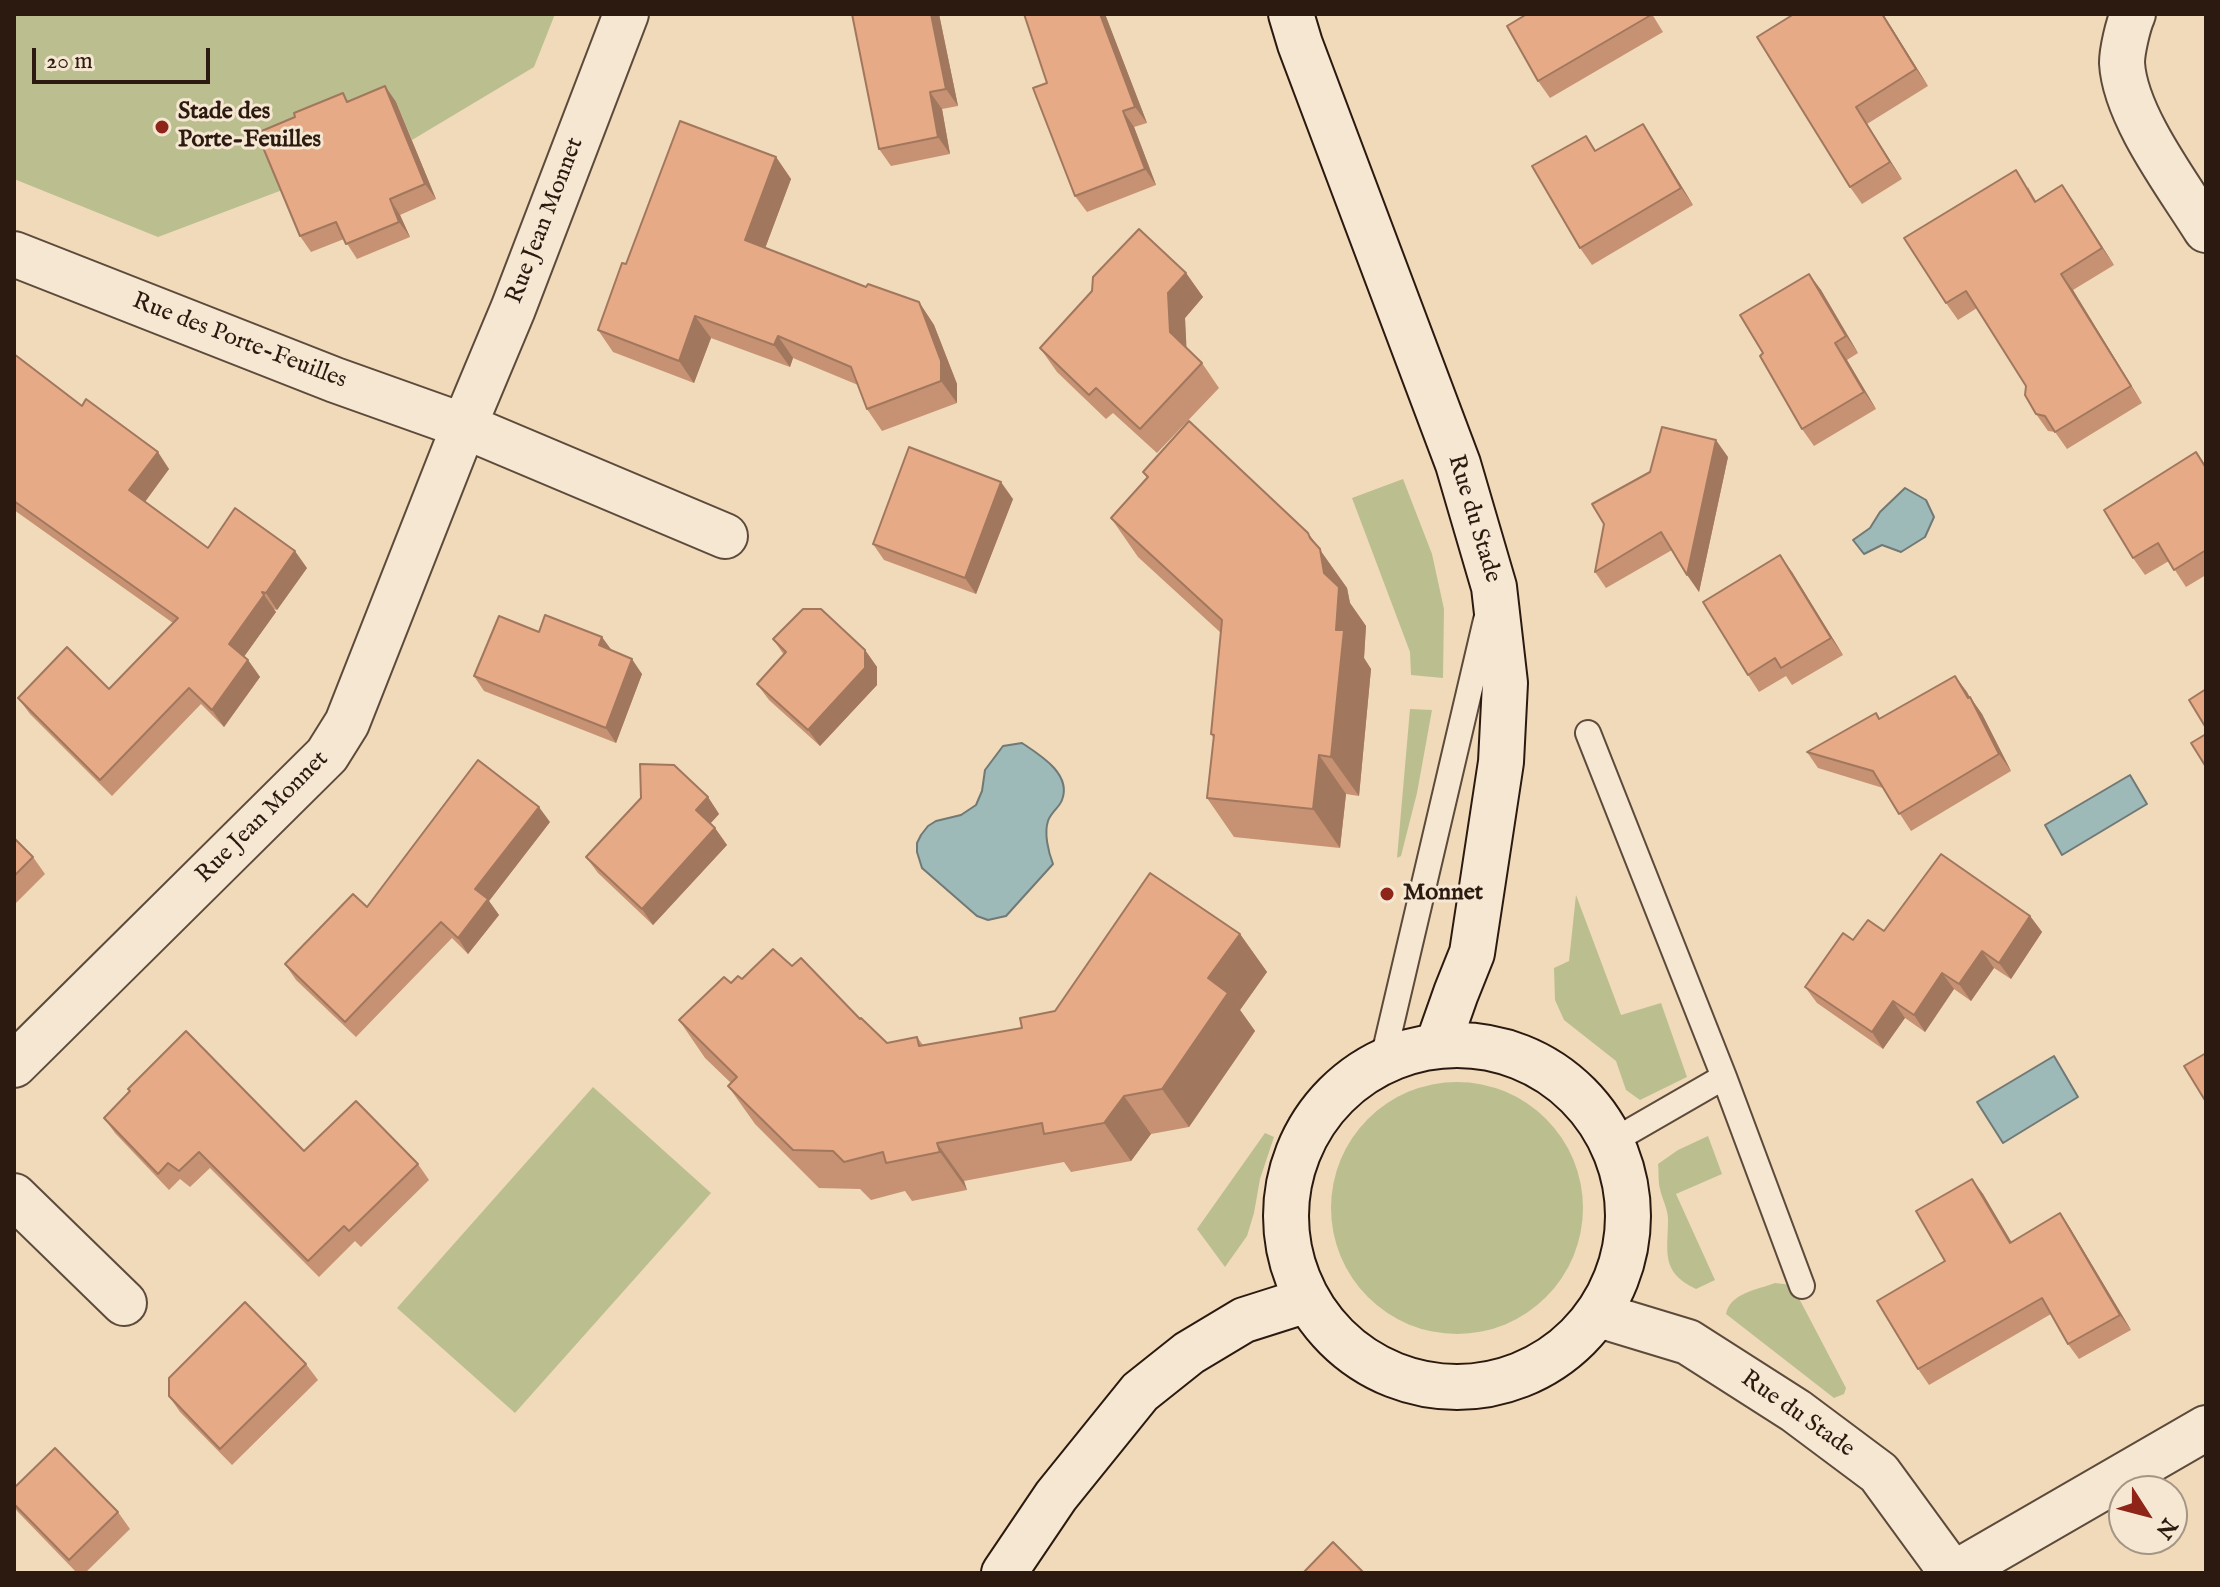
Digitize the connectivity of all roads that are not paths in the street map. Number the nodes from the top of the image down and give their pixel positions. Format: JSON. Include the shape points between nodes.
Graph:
{"nodes":[{"id":1,"x":626,"y":14,"type":"edge"},
{"id":2,"x":1291,"y":14,"type":"edge"},
{"id":3,"x":2133,"y":14,"type":"edge"},
{"id":4,"x":2206,"y":230,"type":"edge"},
{"id":5,"x":14,"y":254,"type":"edge"},
{"id":6,"x":464,"y":426,"type":"junction"},
{"id":7,"x":725,"y":536,"type":"dead end"},
{"id":8,"x":1494,"y":587,"type":"junction"},
{"id":9,"x":1588,"y":733,"type":"dead end"},
{"id":10,"x":1438,"y":1044,"type":"junction"},
{"id":11,"x":1383,"y":1059,"type":"junction"},
{"id":12,"x":14,"y":1065,"type":"edge"},
{"id":13,"x":1724,"y":1077,"type":"junction"},
{"id":14,"x":1613,"y":1141,"type":"junction"},
{"id":15,"x":14,"y":1196,"type":"edge"},
{"id":16,"x":1802,"y":1286,"type":"dead end"},
{"id":17,"x":1307,"y":1300,"type":"junction"},
{"id":18,"x":124,"y":1303,"type":"dead end"},
{"id":19,"x":1599,"y":1315,"type":"junction"},
{"id":20,"x":2206,"y":1428,"type":"edge"},
{"id":21,"x":1004,"y":1573,"type":"edge"},
{"id":22,"x":1954,"y":1573,"type":"edge"}],
"edges":[{"from":1,"to":6,"type":"street","name":"Rue Jean Monnet"},
{"from":2,"to":8,"type":"street","name":"Rue du Stade","via":[[1458,464]]},
{"from":3,"to":4,"type":"street","via":[[2122,62],[2130,95],[2143,128]]},
{"from":5,"to":6,"type":"street","name":"Rue des Porte-Feuilles"},
{"from":6,"to":7,"type":"street"},
{"from":6,"to":12,"type":"street","name":"Rue Jean Monnet","via":[[347,723],[327,755]]},
{"from":8,"to":10,"type":"street","name":"Rue du Stade","via":[[1505,683],[1501,762],[1472,953]]},
{"from":8,"to":11,"type":"lane"},
{"from":9,"to":13,"type":"lane"},
{"from":10,"to":11,"type":"street"},
{"from":10,"to":14,"type":"street","via":[[1491,1046],[1541,1064],[1583,1097]]},
{"from":11,"to":17,"type":"street","via":[[1337,1092],[1303,1137],[1286,1191],[1287,1247]]},
{"from":13,"to":14,"type":"lane"},
{"from":13,"to":16,"type":"lane"},
{"from":14,"to":19,"type":"street","via":[[1628,1184],[1629,1229],[1619,1274]]},
{"from":15,"to":18,"type":"street"},
{"from":17,"to":19,"type":"street","via":[[1342,1345],[1392,1376],[1448,1388],[1505,1381],[1557,1356]]},
{"from":17,"to":21,"type":"street","via":[[1244,1320],[1189,1353],[1140,1392],[1056,1496]]},
{"from":19,"to":22,"type":"street","name":"Rue du Stade","via":[[1688,1342],[1796,1411],[1879,1473]]},
{"from":20,"to":22,"type":"street"}]}
